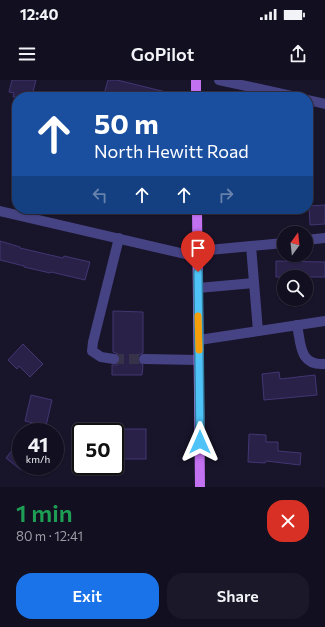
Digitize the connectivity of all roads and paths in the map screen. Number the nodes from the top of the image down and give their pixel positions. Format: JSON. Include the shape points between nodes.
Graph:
{"nodes":[{"id":1,"x":196,"y":80,"type":"edge"},
{"id":2,"x":219,"y":80,"type":"edge"},
{"id":3,"x":196,"y":92,"type":"edge"},
{"id":4,"x":273,"y":92,"type":"edge"},
{"id":5,"x":313,"y":101,"type":"edge"},
{"id":6,"x":325,"y":104,"type":"edge"},
{"id":7,"x":0,"y":211,"type":"edge"},
{"id":8,"x":12,"y":214,"type":"edge"},
{"id":9,"x":13,"y":214,"type":"edge"},
{"id":10,"x":197,"y":214,"type":"edge"},
{"id":11,"x":118,"y":238,"type":"junction"},
{"id":12,"x":325,"y":238,"type":"edge"},
{"id":13,"x":313,"y":239,"type":"edge"},
{"id":14,"x":277,"y":244,"type":"edge"},
{"id":15,"x":251,"y":246,"type":"junction"},
{"id":16,"x":198,"y":254,"type":"junction"},
{"id":17,"x":254,"y":283,"type":"junction"},
{"id":18,"x":198,"y":288,"type":"junction"},
{"id":19,"x":325,"y":321,"type":"edge"},
{"id":20,"x":298,"y":325,"type":"junction"},
{"id":21,"x":258,"y":331,"type":"junction"},
{"id":22,"x":199,"y":340,"type":"junction"},
{"id":23,"x":114,"y":359,"type":"tunnel mouth"},
{"id":24,"x":144,"y":359,"type":"tunnel mouth"},
{"id":25,"x":199,"y":360,"type":"junction"},
{"id":26,"x":325,"y":364,"type":"edge"},
{"id":27,"x":200,"y":487,"type":"edge"}],
"edges":[{"from":1,"to":3,"type":"main road"},
{"from":2,"to":4,"type":"street"},
{"from":5,"to":6,"type":"street"},
{"from":7,"to":8,"type":"street"},
{"from":9,"to":11,"type":"street"},
{"from":10,"to":16,"type":"main road"},
{"from":11,"to":16,"type":"street"},
{"from":11,"to":23,"type":"street","via":[[92,351],[101,357]]},
{"from":12,"to":13,"type":"street"},
{"from":14,"to":15,"type":"street"},
{"from":15,"to":16,"type":"street"},
{"from":15,"to":17,"type":"street"},
{"from":16,"to":18,"type":"main road"},
{"from":17,"to":18,"type":"street"},
{"from":17,"to":21,"type":"street"},
{"from":18,"to":22,"type":"main road"},
{"from":19,"to":20,"type":"street"},
{"from":20,"to":21,"type":"street"},
{"from":20,"to":26,"type":"street","via":[[302,351],[306,358],[311,362]]},
{"from":21,"to":22,"type":"street"},
{"from":22,"to":25,"type":"main road"},
{"from":24,"to":25,"type":"street"},
{"from":25,"to":27,"type":"main road"}]}
